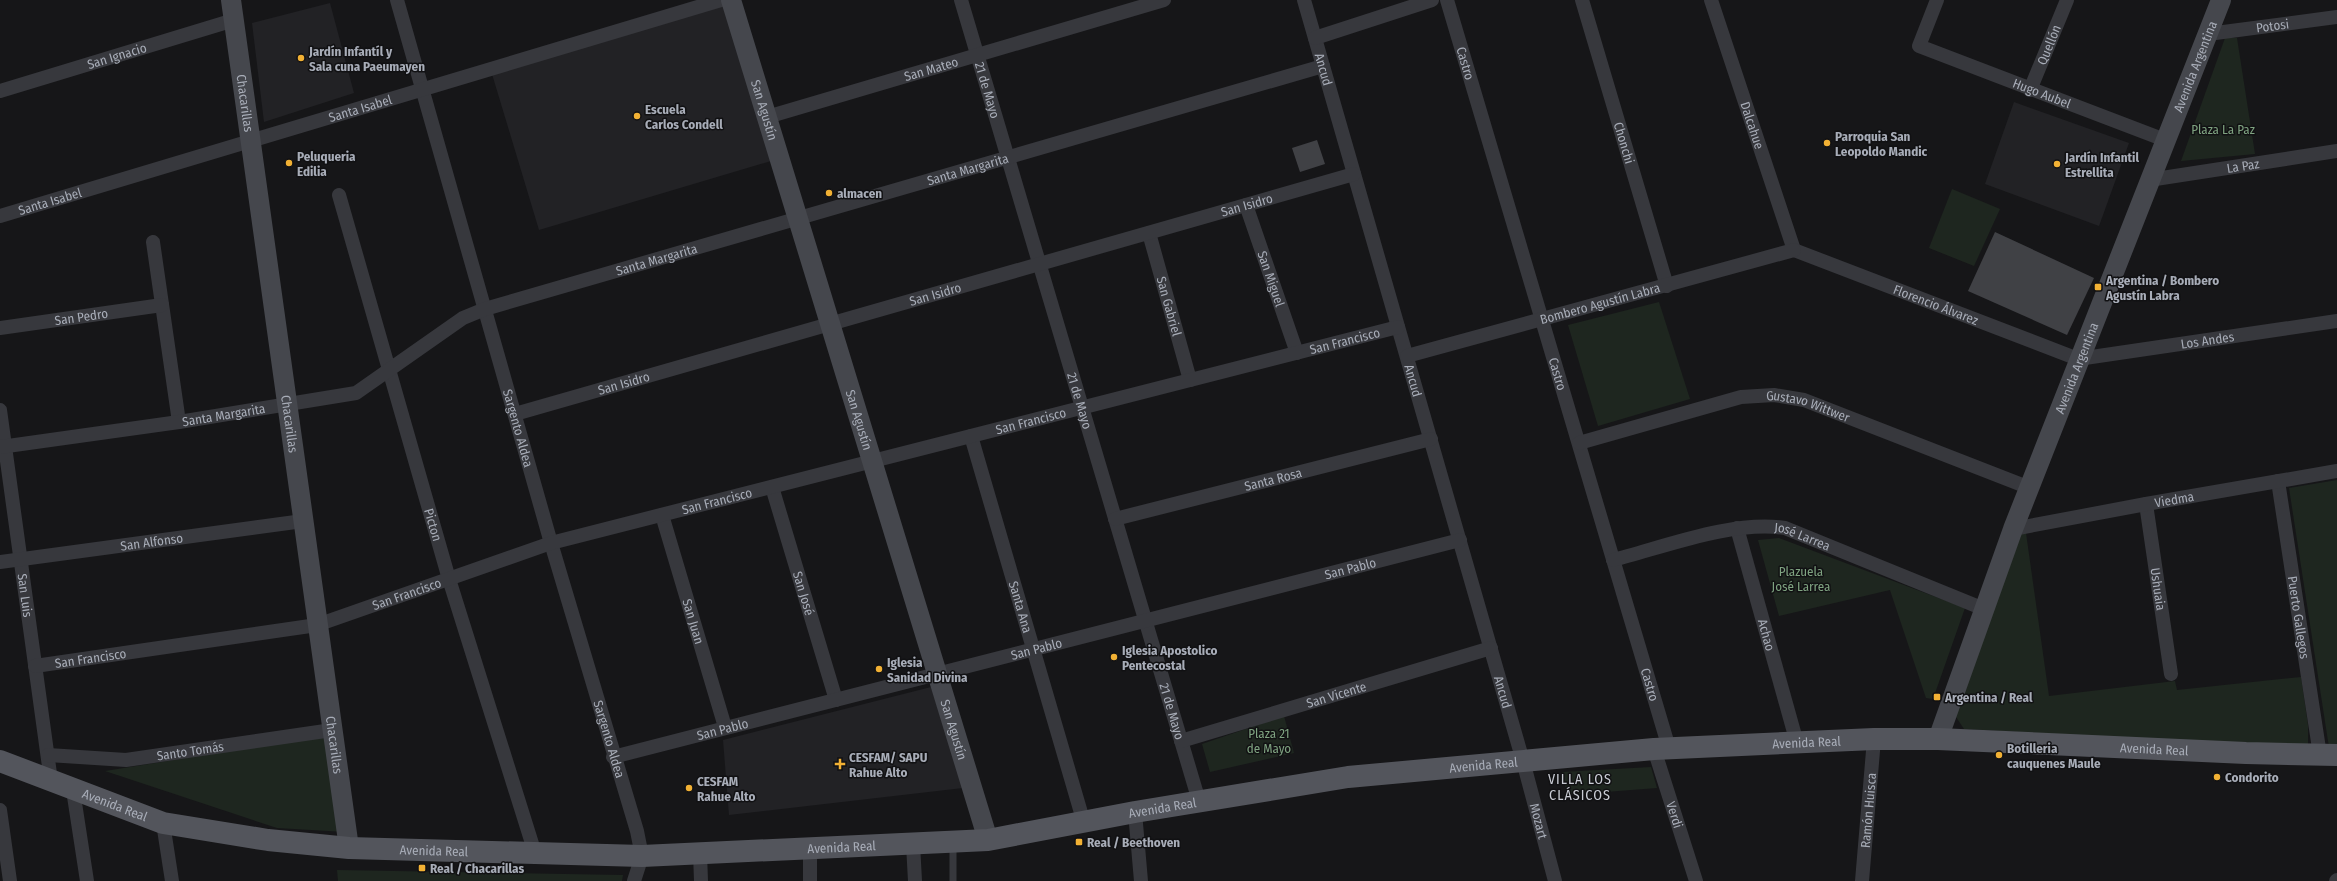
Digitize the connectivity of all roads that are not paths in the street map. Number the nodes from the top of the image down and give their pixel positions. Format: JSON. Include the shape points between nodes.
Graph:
{"nodes":[{"id":1,"x":231,"y":0,"type":"edge"},
{"id":2,"x":396,"y":0,"type":"edge"},
{"id":3,"x":721,"y":0,"type":"edge"},
{"id":4,"x":732,"y":0,"type":"edge"},
{"id":5,"x":961,"y":0,"type":"edge"},
{"id":6,"x":1164,"y":0,"type":"edge"},
{"id":7,"x":1304,"y":0,"type":"edge"},
{"id":8,"x":1432,"y":0,"type":"edge"},
{"id":9,"x":1447,"y":0,"type":"edge"},
{"id":10,"x":1582,"y":0,"type":"edge"},
{"id":11,"x":1712,"y":0,"type":"edge"},
{"id":12,"x":1938,"y":0,"type":"edge"},
{"id":13,"x":2067,"y":0,"type":"edge"},
{"id":14,"x":2221,"y":0,"type":"edge"},
{"id":15,"x":2337,"y":17,"type":"edge"},
{"id":16,"x":234,"y":20,"type":"junction"},
{"id":17,"x":2208,"y":34,"type":"junction"},
{"id":18,"x":1315,"y":38,"type":"junction"},
{"id":19,"x":977,"y":54,"type":"junction"},
{"id":20,"x":1323,"y":66,"type":"junction"},
{"id":21,"x":422,"y":88,"type":"junction"},
{"id":22,"x":2030,"y":90,"type":"junction"},
{"id":23,"x":0,"y":91,"type":"edge"},
{"id":24,"x":767,"y":117,"type":"junction"},
{"id":25,"x":251,"y":140,"type":"junction"},
{"id":26,"x":2165,"y":140,"type":"junction"},
{"id":27,"x":2337,"y":151,"type":"edge"},
{"id":28,"x":1007,"y":157,"type":"junction"},
{"id":29,"x":1354,"y":174,"type":"junction"},
{"id":30,"x":2150,"y":180,"type":"junction"},
{"id":31,"x":339,"y":195,"type":"dead end"},
{"id":32,"x":1246,"y":205,"type":"junction"},
{"id":33,"x":0,"y":216,"type":"edge"},
{"id":34,"x":798,"y":218,"type":"junction"},
{"id":35,"x":1149,"y":233,"type":"junction"},
{"id":36,"x":153,"y":242,"type":"dead end"},
{"id":37,"x":1794,"y":250,"type":"junction"},
{"id":38,"x":1039,"y":264,"type":"junction"},
{"id":39,"x":1667,"y":286,"type":"junction"},
{"id":40,"x":162,"y":305,"type":"junction"},
{"id":41,"x":485,"y":309,"type":"junction"},
{"id":42,"x":1542,"y":320,"type":"junction"},
{"id":43,"x":2337,"y":321,"type":"edge"},
{"id":44,"x":830,"y":324,"type":"junction"},
{"id":45,"x":1398,"y":327,"type":"junction"},
{"id":46,"x":0,"y":328,"type":"edge"},
{"id":47,"x":1297,"y":353,"type":"junction"},
{"id":48,"x":1407,"y":356,"type":"junction"},
{"id":49,"x":2078,"y":359,"type":"junction"},
{"id":50,"x":390,"y":369,"type":"junction"},
{"id":51,"x":1190,"y":380,"type":"junction"},
{"id":52,"x":287,"y":405,"type":"junction"},
{"id":53,"x":1082,"y":408,"type":"junction"},
{"id":54,"x":0,"y":410,"type":"edge"},
{"id":55,"x":515,"y":414,"type":"junction"},
{"id":56,"x":179,"y":422,"type":"junction"},
{"id":57,"x":970,"y":436,"type":"junction"},
{"id":58,"x":1431,"y":439,"type":"junction"},
{"id":59,"x":1579,"y":443,"type":"junction"},
{"id":60,"x":3,"y":447,"type":"edge"},
{"id":61,"x":872,"y":462,"type":"junction"},
{"id":62,"x":2337,"y":470,"type":"edge"},
{"id":63,"x":2278,"y":481,"type":"junction"},
{"id":64,"x":772,"y":487,"type":"junction"},
{"id":65,"x":2030,"y":488,"type":"junction"},
{"id":66,"x":2146,"y":504,"type":"junction"},
{"id":67,"x":662,"y":515,"type":"junction"},
{"id":68,"x":1115,"y":520,"type":"junction"},
{"id":69,"x":304,"y":521,"type":"junction"},
{"id":70,"x":1737,"y":528,"type":"junction"},
{"id":71,"x":2013,"y":530,"type":"junction"},
{"id":72,"x":1460,"y":540,"type":"junction"},
{"id":73,"x":551,"y":543,"type":"junction"},
{"id":74,"x":20,"y":559,"type":"junction"},
{"id":75,"x":1613,"y":560,"type":"junction"},
{"id":76,"x":0,"y":562,"type":"edge"},
{"id":77,"x":449,"y":579,"type":"junction"},
{"id":78,"x":1984,"y":609,"type":"junction"},
{"id":79,"x":1145,"y":620,"type":"junction"},
{"id":80,"x":317,"y":625,"type":"junction"},
{"id":81,"x":1491,"y":648,"type":"junction"},
{"id":82,"x":1033,"y":651,"type":"junction"},
{"id":83,"x":35,"y":666,"type":"junction"},
{"id":84,"x":937,"y":674,"type":"junction"},
{"id":85,"x":2171,"y":674,"type":"dead end"},
{"id":86,"x":836,"y":700,"type":"junction"},
{"id":87,"x":726,"y":727,"type":"junction"},
{"id":88,"x":332,"y":730,"type":"junction"},
{"id":89,"x":1938,"y":738,"type":"junction"},
{"id":90,"x":1874,"y":739,"type":"junction"},
{"id":91,"x":1181,"y":741,"type":"junction"},
{"id":92,"x":1796,"y":743,"type":"junction"},
{"id":93,"x":1662,"y":748,"type":"junction"},
{"id":94,"x":48,"y":755,"type":"junction"},
{"id":95,"x":2329,"y":755,"type":"edge"},
{"id":96,"x":613,"y":757,"type":"junction"},
{"id":97,"x":0,"y":761,"type":"edge"},
{"id":98,"x":1523,"y":761,"type":"junction"},
{"id":99,"x":51,"y":781,"type":"junction"},
{"id":100,"x":73,"y":790,"type":"junction"},
{"id":101,"x":1199,"y":801,"type":"junction"},
{"id":102,"x":0,"y":810,"type":"edge"},
{"id":103,"x":1135,"y":812,"type":"junction"},
{"id":104,"x":163,"y":823,"type":"junction"},
{"id":105,"x":1084,"y":823,"type":"junction"},
{"id":106,"x":988,"y":840,"type":"junction"},
{"id":107,"x":954,"y":843,"type":"junction"},
{"id":108,"x":913,"y":844,"type":"junction"},
{"id":109,"x":350,"y":848,"type":"junction"},
{"id":110,"x":810,"y":848,"type":"junction"},
{"id":111,"x":534,"y":853,"type":"junction"},
{"id":112,"x":700,"y":853,"type":"junction"},
{"id":113,"x":642,"y":856,"type":"junction"},
{"id":114,"x":10,"y":881,"type":"edge"},
{"id":115,"x":87,"y":881,"type":"edge"},
{"id":116,"x":172,"y":881,"type":"edge"},
{"id":117,"x":634,"y":881,"type":"edge"},
{"id":118,"x":701,"y":881,"type":"edge"},
{"id":119,"x":810,"y":881,"type":"edge"},
{"id":120,"x":914,"y":881,"type":"edge"},
{"id":121,"x":953,"y":881,"type":"edge"},
{"id":122,"x":1141,"y":881,"type":"edge"},
{"id":123,"x":1555,"y":881,"type":"edge"},
{"id":124,"x":1696,"y":881,"type":"edge"},
{"id":125,"x":1862,"y":881,"type":"edge"}],
"edges":[{"from":1,"to":16,"type":"street","name":"Chacarillas"},
{"from":2,"to":21,"type":"street","name":"Sargento Aldea"},
{"from":3,"to":21,"type":"street","name":"Santa Isabel"},
{"from":4,"to":24,"type":"street","name":"San Agustín"},
{"from":5,"to":19,"type":"street","name":"21 de Mayo"},
{"from":6,"to":19,"type":"street","name":"San Mateo"},
{"from":7,"to":18,"type":"street","name":"Ancud"},
{"from":8,"to":18,"type":"street"},
{"from":9,"to":42,"type":"street","name":"Castro"},
{"from":10,"to":39,"type":"street","name":"Chonchi"},
{"from":11,"to":37,"type":"street","name":"Dalcahue"},
{"from":12,"to":22,"type":"street","name":"Hugo Aubel","via":[[1919,46]]},
{"from":13,"to":22,"type":"street","name":"Quellón"},
{"from":14,"to":17,"type":"street","name":"Avenida Argentina"},
{"from":15,"to":17,"type":"street","name":"Potosi"},
{"from":16,"to":23,"type":"street","name":"San Ignacio"},
{"from":16,"to":25,"type":"street","name":"Chacarillas"},
{"from":17,"to":26,"type":"street","name":"Avenida Argentina"},
{"from":18,"to":20,"type":"street","name":"Ancud"},
{"from":19,"to":24,"type":"street","name":"San Mateo"},
{"from":19,"to":28,"type":"street","name":"21 de Mayo"},
{"from":20,"to":28,"type":"street","name":"Santa Margarita"},
{"from":20,"to":29,"type":"street","name":"Ancud"},
{"from":21,"to":25,"type":"street","name":"Santa Isabel"},
{"from":21,"to":41,"type":"street","name":"Sargento Aldea"},
{"from":22,"to":26,"type":"street","name":"Hugo Aubel"},
{"from":24,"to":34,"type":"street","name":"San Agustín"},
{"from":25,"to":33,"type":"street","name":"Santa Isabel"},
{"from":25,"to":52,"type":"street","name":"Chacarillas"},
{"from":26,"to":30,"type":"street","name":"Avenida Argentina"},
{"from":27,"to":30,"type":"street","name":"La Paz"},
{"from":28,"to":34,"type":"street","name":"Santa Margarita"},
{"from":28,"to":38,"type":"street","name":"21 de Mayo"},
{"from":29,"to":32,"type":"street","name":"San Isidro"},
{"from":29,"to":45,"type":"street","name":"Ancud"},
{"from":30,"to":49,"type":"street","name":"Avenida Argentina"},
{"from":31,"to":50,"type":"street","name":"Picton"},
{"from":32,"to":35,"type":"street","name":"San Isidro"},
{"from":32,"to":47,"type":"street","name":"San Miguel"},
{"from":34,"to":41,"type":"street","name":"Santa Margarita"},
{"from":34,"to":44,"type":"street","name":"San Agustín"},
{"from":35,"to":38,"type":"street","name":"San Isidro"},
{"from":35,"to":51,"type":"street","name":"San Gabriel"},
{"from":36,"to":40,"type":"street"},
{"from":37,"to":39,"type":"street","name":"Bombero Agustín Labra"},
{"from":37,"to":49,"type":"street","name":"Florencio Álvarez"},
{"from":38,"to":44,"type":"street","name":"San Isidro"},
{"from":38,"to":53,"type":"street","name":"21 de Mayo"},
{"from":39,"to":42,"type":"street","name":"Bombero Agustín Labra"},
{"from":40,"to":46,"type":"street","name":"San Pedro"},
{"from":40,"to":56,"type":"street"},
{"from":41,"to":50,"type":"street","name":"Santa Margarita","via":[[463,318]]},
{"from":41,"to":55,"type":"street","name":"Sargento Aldea"},
{"from":42,"to":48,"type":"street","name":"Bombero Agustín Labra"},
{"from":42,"to":59,"type":"street","name":"Castro"},
{"from":43,"to":49,"type":"street","name":"Los Andes"},
{"from":44,"to":55,"type":"street","name":"San Isidro"},
{"from":44,"to":61,"type":"street","name":"San Agustín"},
{"from":45,"to":47,"type":"street","name":"San Francisco"},
{"from":45,"to":48,"type":"street","name":"Ancud"},
{"from":47,"to":51,"type":"street","name":"San Francisco"},
{"from":48,"to":58,"type":"street","name":"Ancud"},
{"from":49,"to":65,"type":"street","name":"Avenida Argentina"},
{"from":50,"to":52,"type":"street","name":"Santa Margarita","via":[[356,393]]},
{"from":50,"to":77,"type":"street","name":"Picton"},
{"from":51,"to":53,"type":"street","name":"San Francisco"},
{"from":52,"to":56,"type":"street","name":"Santa Margarita"},
{"from":52,"to":69,"type":"street","name":"Chacarillas"},
{"from":53,"to":57,"type":"street","name":"San Francisco"},
{"from":53,"to":68,"type":"street","name":"21 de Mayo"},
{"from":54,"to":60,"type":"street","name":"San Luis"},
{"from":55,"to":73,"type":"street","name":"Sargento Aldea"},
{"from":56,"to":60,"type":"street","name":"Santa Margarita"},
{"from":57,"to":61,"type":"street","name":"San Francisco"},
{"from":57,"to":82,"type":"street","name":"Santa Ana"},
{"from":58,"to":68,"type":"street","name":"Santa Rosa"},
{"from":58,"to":72,"type":"street","name":"Ancud"},
{"from":59,"to":65,"type":"street","name":"Gustavo Wittwer","via":[[1741,397],[1774,395],[1804,400]]},
{"from":59,"to":75,"type":"street","name":"Castro"},
{"from":60,"to":74,"type":"street","name":"San Luis"},
{"from":61,"to":64,"type":"street","name":"San Francisco"},
{"from":61,"to":84,"type":"street","name":"San Agustín"},
{"from":62,"to":63,"type":"street","name":"Viedma"},
{"from":63,"to":66,"type":"street","name":"Viedma"},
{"from":63,"to":95,"type":"street","name":"Puerto Gallegos"},
{"from":64,"to":67,"type":"street","name":"San Francisco"},
{"from":64,"to":86,"type":"street","name":"San José"},
{"from":65,"to":71,"type":"street","name":"Avenida Argentina"},
{"from":66,"to":71,"type":"street","name":"Viedma"},
{"from":66,"to":85,"type":"street","name":"Ushuaia"},
{"from":67,"to":73,"type":"street","name":"San Francisco"},
{"from":67,"to":87,"type":"street","name":"San Juan"},
{"from":68,"to":79,"type":"street","name":"21 de Mayo"},
{"from":69,"to":74,"type":"street","name":"San Alfonso"},
{"from":69,"to":80,"type":"street","name":"Chacarillas"},
{"from":70,"to":75,"type":"street","name":"José Larrea"},
{"from":70,"to":78,"type":"street","name":"José Larrea","via":[[1785,528]]},
{"from":70,"to":92,"type":"street","name":"Achao"},
{"from":71,"to":78,"type":"street","name":"Avenida Argentina"},
{"from":72,"to":79,"type":"street","name":"San Pablo"},
{"from":72,"to":81,"type":"street","name":"Ancud"},
{"from":73,"to":77,"type":"street","name":"San Francisco"},
{"from":73,"to":96,"type":"street","name":"Sargento Aldea"},
{"from":74,"to":76,"type":"street","name":"San Alfonso"},
{"from":74,"to":83,"type":"street","name":"San Luis"},
{"from":75,"to":93,"type":"street","name":"Castro"},
{"from":77,"to":80,"type":"street","name":"San Francisco"},
{"from":77,"to":111,"type":"street","name":"Picton"},
{"from":78,"to":89,"type":"street","name":"Avenida Argentina"},
{"from":79,"to":82,"type":"street","name":"San Pablo"},
{"from":79,"to":91,"type":"street","name":"21 de Mayo"},
{"from":80,"to":83,"type":"street","name":"San Francisco"},
{"from":80,"to":88,"type":"street","name":"Chacarillas"},
{"from":81,"to":91,"type":"street","name":"San Vicente"},
{"from":81,"to":98,"type":"street","name":"Ancud"},
{"from":82,"to":84,"type":"street","name":"San Pablo"},
{"from":82,"to":105,"type":"street","name":"Santa Ana"},
{"from":83,"to":94,"type":"street","name":"San Luis"},
{"from":84,"to":86,"type":"street","name":"San Pablo"},
{"from":84,"to":106,"type":"street","name":"San Agustín"},
{"from":86,"to":87,"type":"street","name":"San Pablo"},
{"from":87,"to":96,"type":"street","name":"San Pablo"},
{"from":88,"to":94,"type":"street","name":"Santo Tomás","via":[[126,760]]},
{"from":88,"to":109,"type":"street","name":"Chacarillas"},
{"from":89,"to":90,"type":"main road","name":"Avenida Real"},
{"from":89,"to":95,"type":"main road","name":"Avenida Real"},
{"from":90,"to":92,"type":"main road","name":"Avenida Real"},
{"from":90,"to":125,"type":"street","name":"Ramón Huisca"},
{"from":91,"to":101,"type":"street","name":"21 de Mayo"},
{"from":92,"to":93,"type":"main road","name":"Avenida Real"},
{"from":93,"to":98,"type":"main road","name":"Avenida Real"},
{"from":93,"to":124,"type":"street","name":"Verdi"},
{"from":94,"to":99,"type":"street","name":"San Luis"},
{"from":96,"to":113,"type":"street","name":"Sargento Aldea","via":[[637,831]]},
{"from":97,"to":99,"type":"main road","name":"Avenida Real"},
{"from":98,"to":101,"type":"main road","name":"Avenida Real","via":[[1348,777]]},
{"from":98,"to":123,"type":"street","name":"Mozart"},
{"from":99,"to":100,"type":"main road","name":"Avenida Real"},
{"from":100,"to":104,"type":"main road","name":"Avenida Real"},
{"from":100,"to":115,"type":"street"},
{"from":101,"to":103,"type":"main road","name":"Avenida Real"},
{"from":102,"to":114,"type":"street"},
{"from":103,"to":105,"type":"main road","name":"Avenida Real"},
{"from":103,"to":122,"type":"street"},
{"from":104,"to":109,"type":"main road","name":"Avenida Real","via":[[268,840]]},
{"from":104,"to":116,"type":"street"},
{"from":105,"to":106,"type":"main road","name":"Avenida Real"},
{"from":106,"to":107,"type":"main road","name":"Avenida Real"},
{"from":107,"to":108,"type":"main road","name":"Avenida Real"},
{"from":107,"to":121,"type":"lane"},
{"from":108,"to":110,"type":"main road","name":"Avenida Real"},
{"from":108,"to":120,"type":"street"},
{"from":109,"to":111,"type":"main road","name":"Avenida Real"},
{"from":110,"to":112,"type":"main road","name":"Avenida Real"},
{"from":110,"to":119,"type":"street"},
{"from":111,"to":113,"type":"main road","name":"Avenida Real"},
{"from":112,"to":113,"type":"main road","name":"Avenida Real"},
{"from":112,"to":118,"type":"street"},
{"from":113,"to":117,"type":"street"}]}
